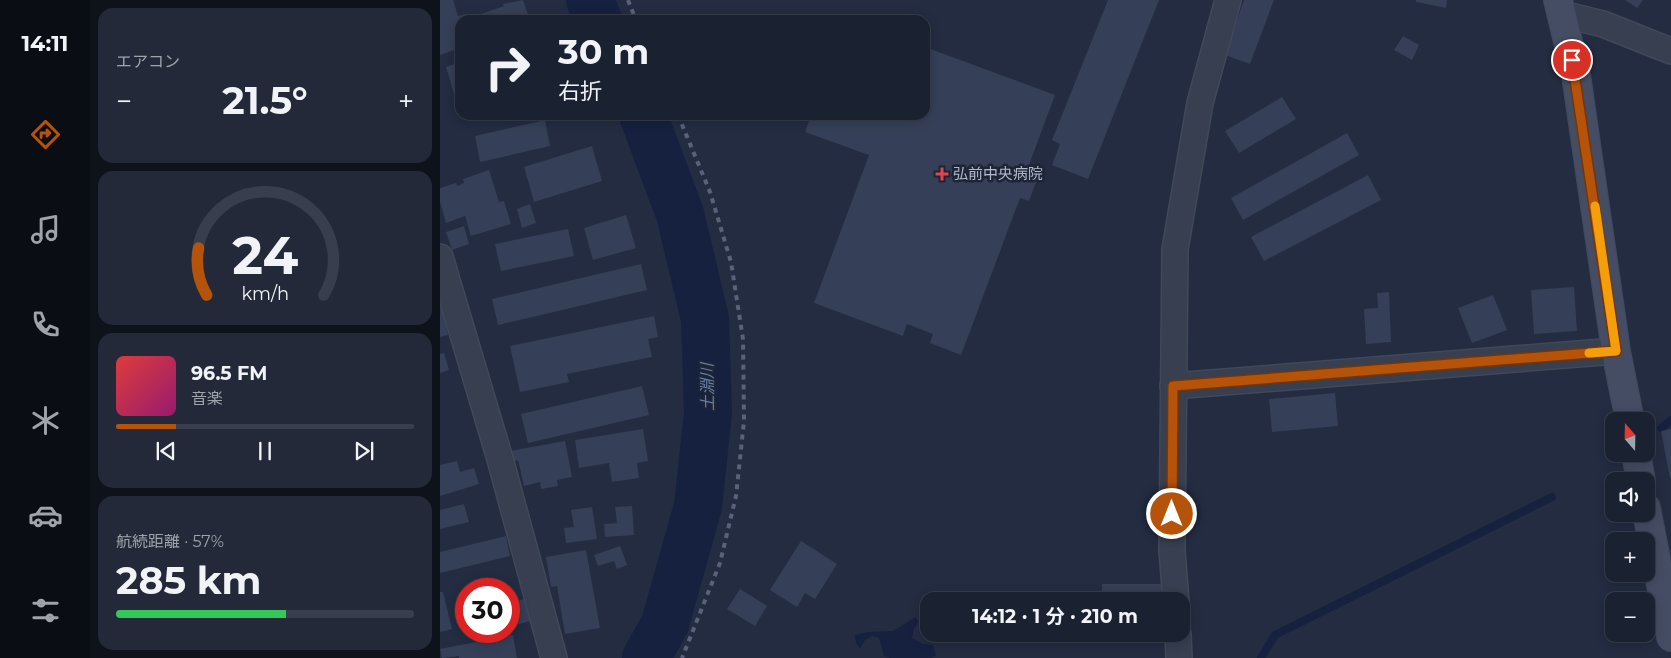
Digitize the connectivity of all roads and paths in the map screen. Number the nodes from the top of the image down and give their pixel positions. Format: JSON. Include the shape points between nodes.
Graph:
{"nodes":[{"id":1,"x":1228,"y":0,"type":"edge"},
{"id":2,"x":1560,"y":7,"type":"edge"},
{"id":3,"x":1671,"y":51,"type":"edge"},
{"id":4,"x":440,"y":257,"type":"edge"},
{"id":5,"x":1616,"y":351,"type":"junction"},
{"id":6,"x":1173,"y":386,"type":"junction"},
{"id":7,"x":1628,"y":412,"type":"edge"},
{"id":8,"x":1649,"y":522,"type":"edge"},
{"id":9,"x":1175,"y":592,"type":"edge"},
{"id":10,"x":1671,"y":637,"type":"edge"},
{"id":11,"x":1178,"y":642,"type":"edge"},
{"id":12,"x":554,"y":658,"type":"edge"},
{"id":13,"x":1179,"y":658,"type":"edge"}],
"edges":[{"from":1,"to":6,"type":"street","via":[[1200,103],[1175,249]]},
{"from":2,"to":3,"type":"street"},
{"from":2,"to":5,"type":"main road","via":[[1576,75]]},
{"from":4,"to":12,"type":"street"},
{"from":5,"to":6,"type":"street"},
{"from":5,"to":7,"type":"main road"},
{"from":6,"to":9,"type":"street","via":[[1172,551]]},
{"from":8,"to":10,"type":"main road"},
{"from":11,"to":13,"type":"street"}]}
